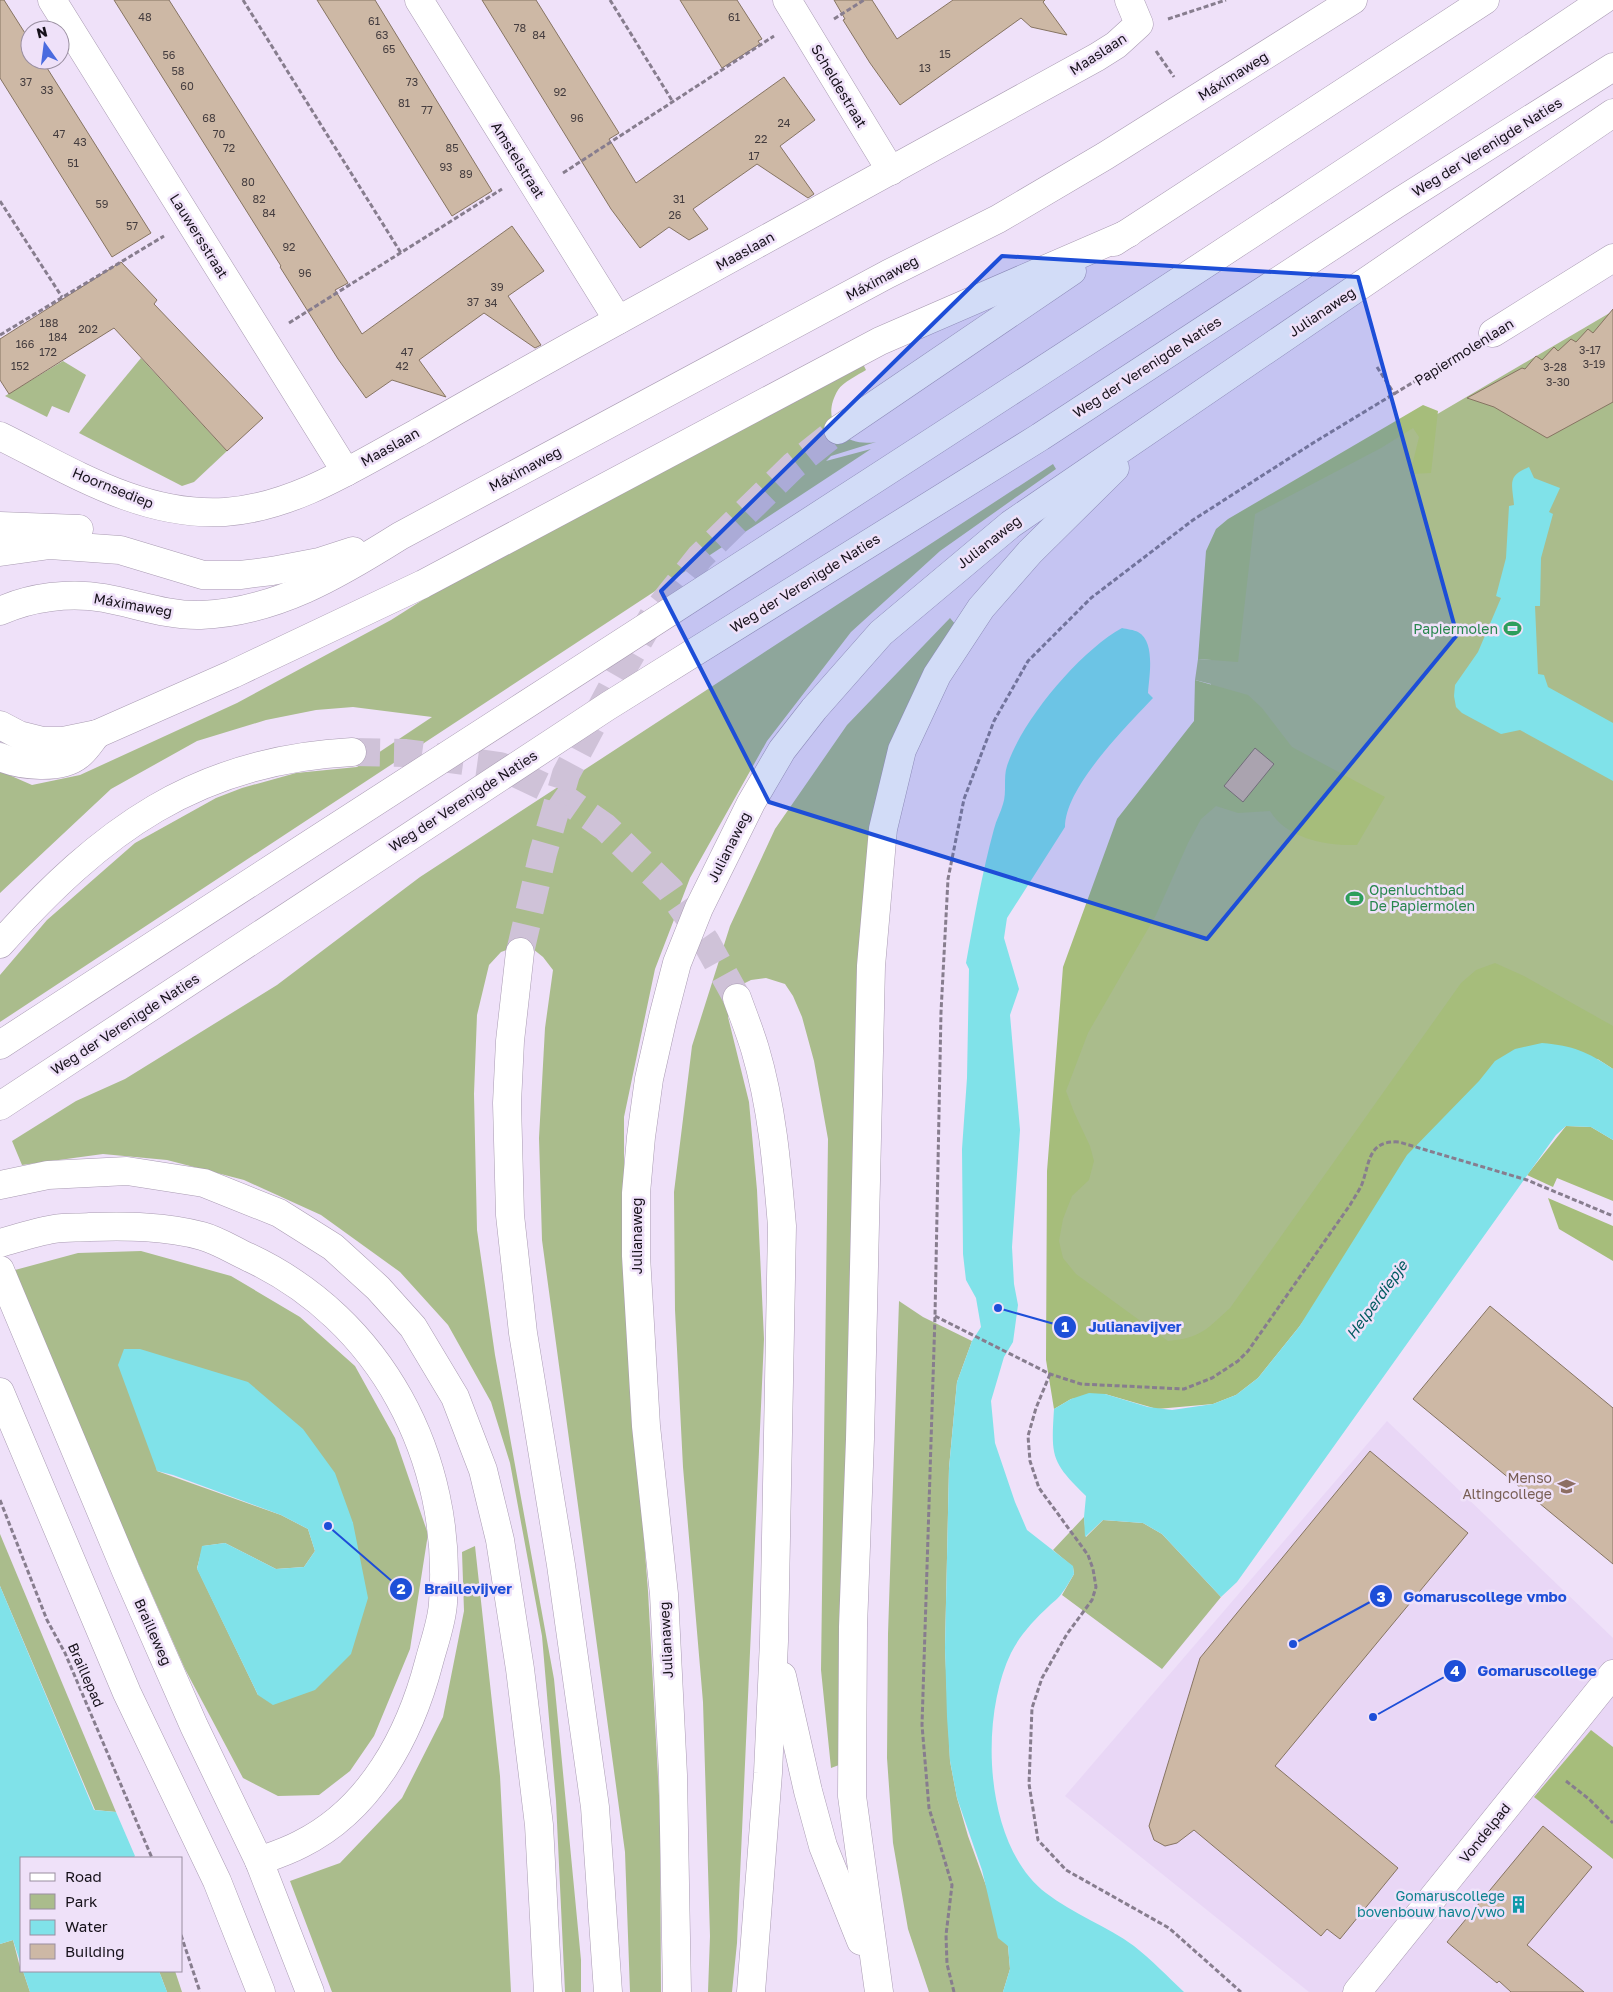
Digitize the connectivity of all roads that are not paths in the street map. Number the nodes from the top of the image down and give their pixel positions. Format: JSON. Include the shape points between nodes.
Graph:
{"nodes":[{"id":1,"x":52,"y":0,"type":"edge"},
{"id":2,"x":418,"y":0,"type":"edge"},
{"id":3,"x":1353,"y":0,"type":"edge"},
{"id":4,"x":1484,"y":0,"type":"edge"},
{"id":5,"x":1603,"y":0,"type":"edge"},
{"id":6,"x":794,"y":10,"type":"edge"},
{"id":7,"x":1134,"y":12,"type":"edge"},
{"id":8,"x":1613,"y":67,"type":"edge"},
{"id":9,"x":1613,"y":113,"type":"edge"},
{"id":10,"x":891,"y":171,"type":"junction"},
{"id":11,"x":1129,"y":233,"type":"junction"},
{"id":12,"x":1613,"y":258,"type":"edge"},
{"id":13,"x":618,"y":320,"type":"junction"},
{"id":14,"x":1493,"y":333,"type":"road end"},
{"id":15,"x":1162,"y":421,"type":"junction"},
{"id":16,"x":838,"y":430,"type":"tunnel mouth"},
{"id":17,"x":0,"y":436,"type":"edge"},
{"id":18,"x":346,"y":472,"type":"junction"},
{"id":19,"x":0,"y":526,"type":"edge"},
{"id":20,"x":400,"y":536,"type":"junction"},
{"id":21,"x":0,"y":552,"type":"edge"},
{"id":22,"x":145,"y":559,"type":"junction"},
{"id":23,"x":0,"y":568,"type":"edge"},
{"id":24,"x":0,"y":611,"type":"edge"},
{"id":25,"x":0,"y":725,"type":"edge"},
{"id":26,"x":96,"y":734,"type":"junction"},
{"id":27,"x":352,"y":752,"type":"tunnel mouth"},
{"id":28,"x":0,"y":757,"type":"edge"},
{"id":29,"x":0,"y":944,"type":"edge"},
{"id":30,"x":520,"y":952,"type":"tunnel mouth"},
{"id":31,"x":737,"y":998,"type":"tunnel mouth"},
{"id":32,"x":0,"y":1045,"type":"edge"},
{"id":33,"x":0,"y":1106,"type":"edge"},
{"id":34,"x":0,"y":1185,"type":"edge"},
{"id":35,"x":0,"y":1242,"type":"edge"},
{"id":36,"x":0,"y":1270,"type":"edge"},
{"id":37,"x":0,"y":1392,"type":"edge"},
{"id":38,"x":774,"y":1641,"type":"junction"},
{"id":39,"x":1613,"y":1674,"type":"edge"},
{"id":40,"x":259,"y":1861,"type":"junction"},
{"id":41,"x":878,"y":1987,"type":"edge"},
{"id":42,"x":261,"y":1992,"type":"edge"},
{"id":43,"x":310,"y":1992,"type":"edge"},
{"id":44,"x":548,"y":1992,"type":"edge"},
{"id":45,"x":608,"y":1992,"type":"edge"},
{"id":46,"x":677,"y":1992,"type":"edge"},
{"id":47,"x":751,"y":1992,"type":"edge"},
{"id":48,"x":1356,"y":1992,"type":"edge"}],
"edges":[{"from":1,"to":18,"type":"main road","name":"Lauwersstraat"},
{"from":2,"to":13,"type":"main road","name":"Amstelstraat"},
{"from":3,"to":20,"type":"main road","name":"Máximaweg","via":[[1105,156],[998,219],[888,274]]},
{"from":4,"to":11,"type":"main road"},
{"from":5,"to":32,"type":"main road","via":[[852,496]]},
{"from":6,"to":10,"type":"main road","name":"Scheldestraat"},
{"from":7,"to":10,"type":"main road","name":"Maaslaan","via":[[1116,45]]},
{"from":8,"to":33,"type":"main road","name":"Weg der Verenigde Naties","via":[[1396,204],[1040,437],[608,706]]},
{"from":9,"to":15,"type":"main road","name":"Julianaweg"},
{"from":10,"to":13,"type":"main road","name":"Maaslaan"},
{"from":11,"to":16,"type":"main road"},
{"from":11,"to":26,"type":"main road","via":[[880,341],[423,584],[234,674]]},
{"from":12,"to":14,"type":"main road","name":"Papiermolenlaan"},
{"from":13,"to":18,"type":"main road","name":"Maaslaan"},
{"from":15,"to":41,"type":"main road","via":[[1030,552],[981,608],[937,675],[902,750],[884,830],[871,966],[853,1627],[852,1796]]},
{"from":15,"to":46,"type":"main road","name":"Julianaweg","via":[[1011,524],[881,632],[782,750],[724,854],[676,963],[649,1079],[636,1193],[636,1256],[646,1426],[664,1594],[673,1775]]},
{"from":17,"to":18,"type":"main road","name":"Hoornsediep","via":[[138,502],[187,511],[224,512],[255,508],[291,498]]},
{"from":19,"to":22,"type":"main road","via":[[89,530],[119,536],[136,540]]},
{"from":20,"to":22,"type":"main road","name":"Máximaweg","via":[[319,562],[240,574],[203,575]]},
{"from":20,"to":24,"type":"main road","name":"Máximaweg","via":[[337,575],[276,602],[238,612],[200,615],[159,612],[103,598],[60,596],[21,601]]},
{"from":21,"to":22,"type":"main road","name":"Máximaweg","via":[[50,545],[83,546],[120,550]]},
{"from":22,"to":23,"type":"main road","via":[[126,567],[47,561]]},
{"from":25,"to":26,"type":"main road","via":[[19,735],[43,741],[63,741]]},
{"from":26,"to":28,"type":"main road","via":[[79,755],[66,762],[42,765],[18,763]]},
{"from":27,"to":29,"type":"main road","via":[[313,754],[254,765],[197,787],[145,813],[98,846],[52,888]]},
{"from":30,"to":45,"type":"main road","via":[[507,1103],[510,1215],[522,1333],[561,1565],[595,1808]]},
{"from":31,"to":38,"type":"main road","via":[[755,1048],[768,1106],[777,1161],[782,1226]]},
{"from":34,"to":44,"type":"main road","via":[[48,1175],[127,1171],[204,1183],[279,1213],[333,1247],[378,1288],[413,1328],[454,1397],[483,1470],[500,1540],[539,1825]]},
{"from":35,"to":40,"type":"main road","via":[[56,1228],[136,1226],[203,1236],[279,1271],[327,1306],[380,1365],[408,1412],[435,1486],[443,1542],[443,1605],[423,1685],[397,1749],[374,1783],[345,1816],[302,1844]]},
{"from":36,"to":40,"type":"main road","name":"Brailleweg","via":[[194,1726]]},
{"from":37,"to":42,"type":"main road","via":[[127,1693],[216,1881]]},
{"from":38,"to":41,"type":"main road","via":[[808,1791],[824,1846]]},
{"from":38,"to":47,"type":"main road","via":[[768,1773]]},
{"from":39,"to":48,"type":"main road","name":"Vondelpad"},
{"from":40,"to":43,"type":"main road","name":"Brailleweg"}]}
